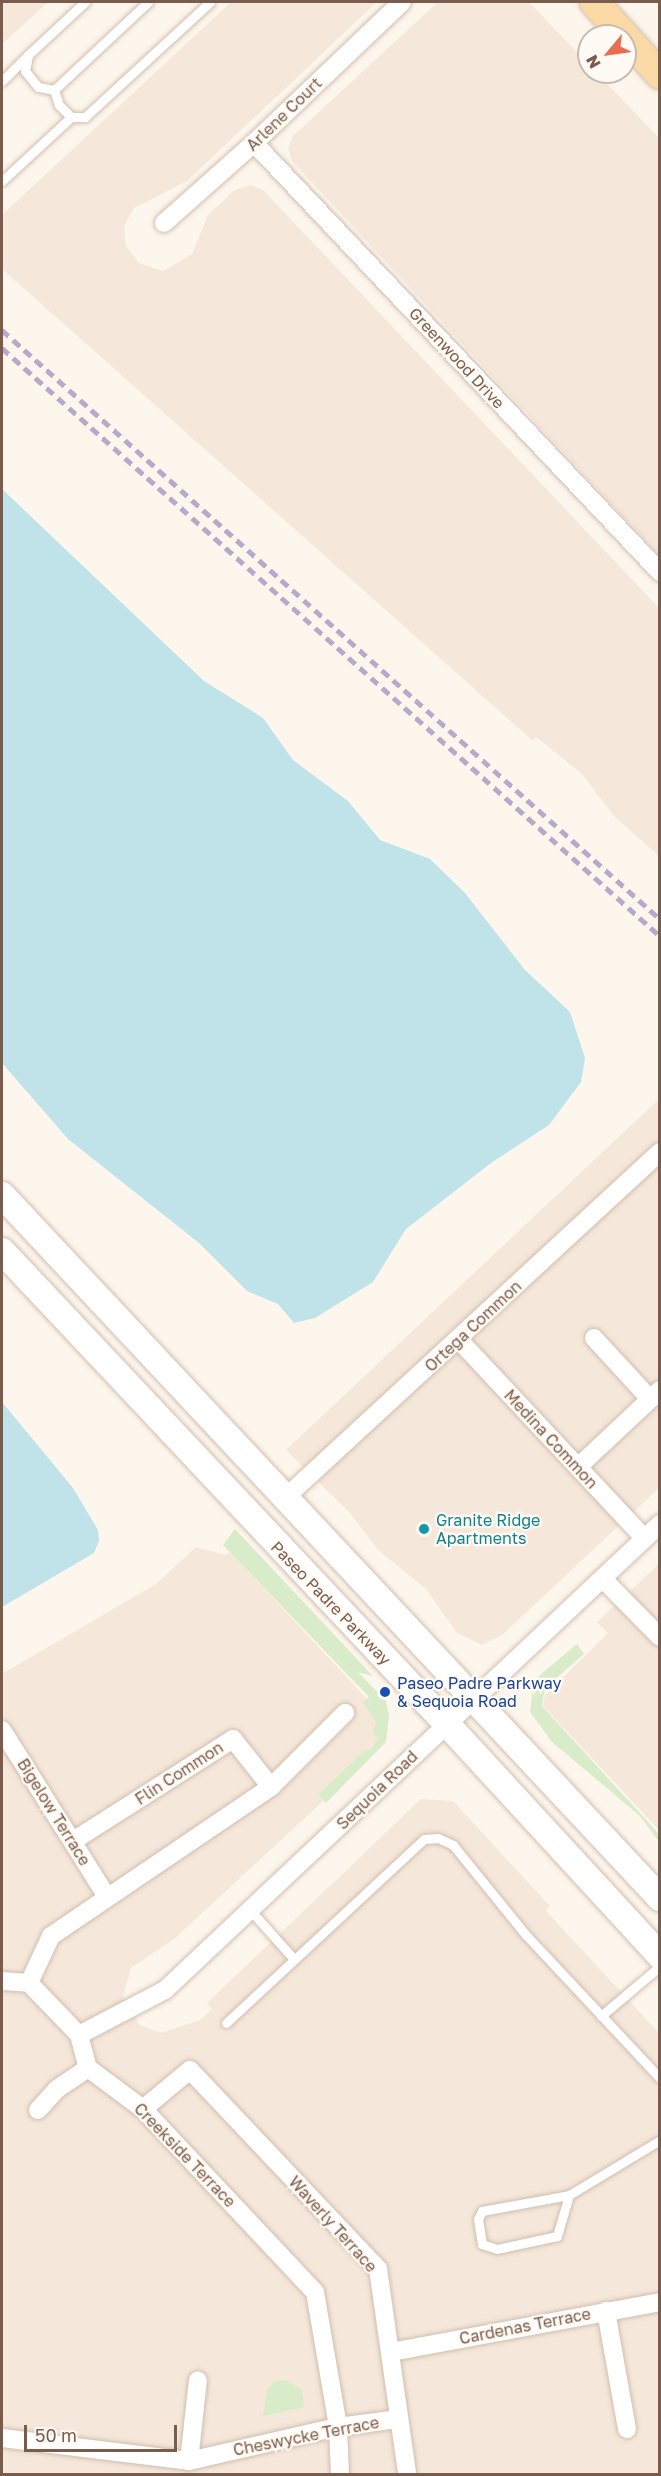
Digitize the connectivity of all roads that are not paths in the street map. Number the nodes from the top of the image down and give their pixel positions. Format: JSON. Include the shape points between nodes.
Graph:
{"nodes":[{"id":1,"x":85,"y":2,"type":"edge"},
{"id":2,"x":148,"y":2,"type":"edge"},
{"id":3,"x":210,"y":2,"type":"edge"},
{"id":4,"x":402,"y":2,"type":"edge"},
{"id":5,"x":594,"y":2,"type":"edge"},
{"id":6,"x":614,"y":24,"type":"edge"},
{"id":7,"x":637,"y":49,"type":"edge"},
{"id":8,"x":28,"y":55,"type":"junction"},
{"id":9,"x":660,"y":75,"type":"edge"},
{"id":10,"x":2,"y":81,"type":"edge"},
{"id":11,"x":54,"y":90,"type":"junction"},
{"id":12,"x":71,"y":117,"type":"junction"},
{"id":13,"x":254,"y":144,"type":"junction"},
{"id":14,"x":2,"y":181,"type":"edge"},
{"id":15,"x":164,"y":223,"type":"dead end"},
{"id":16,"x":660,"y":572,"type":"edge"},
{"id":17,"x":660,"y":1152,"type":"edge"},
{"id":18,"x":2,"y":1195,"type":"edge"},
{"id":19,"x":2,"y":1251,"type":"edge"},
{"id":20,"x":594,"y":1338,"type":"dead end"},
{"id":21,"x":459,"y":1340,"type":"junction"},
{"id":22,"x":655,"y":1395,"type":"edge"},
{"id":23,"x":578,"y":1467,"type":"junction"},
{"id":24,"x":285,"y":1498,"type":"junction"},
{"id":25,"x":660,"y":1524,"type":"edge"},
{"id":26,"x":644,"y":1538,"type":"junction"},
{"id":27,"x":603,"y":1578,"type":"junction"},
{"id":28,"x":660,"y":1637,"type":"edge"},
{"id":29,"x":476,"y":1700,"type":"junction"},
{"id":30,"x":345,"y":1713,"type":"dead end"},
{"id":31,"x":447,"y":1724,"type":"junction"},
{"id":32,"x":2,"y":1730,"type":"edge"},
{"id":33,"x":271,"y":1787,"type":"junction"},
{"id":34,"x":73,"y":1841,"type":"junction"},
{"id":35,"x":106,"y":1895,"type":"junction"},
{"id":36,"x":660,"y":1898,"type":"edge"},
{"id":37,"x":251,"y":1911,"type":"junction"},
{"id":38,"x":660,"y":1956,"type":"edge"},
{"id":39,"x":293,"y":1958,"type":"junction"},
{"id":40,"x":660,"y":1966,"type":"edge"},
{"id":41,"x":2,"y":1981,"type":"edge"},
{"id":42,"x":29,"y":1983,"type":"junction"},
{"id":43,"x":601,"y":2016,"type":"junction"},
{"id":44,"x":226,"y":2023,"type":"dead end"},
{"id":45,"x":79,"y":2035,"type":"junction"},
{"id":46,"x":88,"y":2068,"type":"junction"},
{"id":47,"x":660,"y":2078,"type":"edge"},
{"id":48,"x":143,"y":2109,"type":"junction"},
{"id":49,"x":38,"y":2110,"type":"dead end"},
{"id":50,"x":660,"y":2140,"type":"edge"},
{"id":51,"x":569,"y":2195,"type":"junction"},
{"id":52,"x":660,"y":2302,"type":"edge"},
{"id":53,"x":606,"y":2311,"type":"junction"},
{"id":54,"x":392,"y":2352,"type":"junction"},
{"id":55,"x":198,"y":2380,"type":"dead end"},
{"id":56,"x":398,"y":2419,"type":"junction"},
{"id":57,"x":338,"y":2427,"type":"junction"},
{"id":58,"x":627,"y":2429,"type":"dead end"},
{"id":59,"x":2,"y":2438,"type":"edge"},
{"id":60,"x":189,"y":2461,"type":"junction"},
{"id":61,"x":340,"y":2475,"type":"edge"},
{"id":62,"x":406,"y":2475,"type":"edge"}],
"edges":[{"from":1,"to":8,"type":"lane"},
{"from":2,"to":11,"type":"lane"},
{"from":3,"to":12,"type":"lane","via":[[85,117]]},
{"from":4,"to":13,"type":"street","name":"Arlene Court"},
{"from":5,"to":6,"type":"main road"},
{"from":7,"to":9,"type":"main road"},
{"from":8,"to":10,"type":"lane"},
{"from":8,"to":11,"type":"lane","via":[[25,71],[38,87]]},
{"from":11,"to":12,"type":"lane","via":[[59,105]]},
{"from":12,"to":14,"type":"lane"},
{"from":13,"to":15,"type":"street","name":"Arlene Court"},
{"from":13,"to":16,"type":"street","name":"Greenwood Drive"},
{"from":17,"to":21,"type":"street","name":"Ortega Common"},
{"from":18,"to":24,"type":"main road"},
{"from":19,"to":31,"type":"main road","name":"Paseo Padre Parkway"},
{"from":20,"to":22,"type":"street"},
{"from":21,"to":23,"type":"street","name":"Medina Common"},
{"from":21,"to":24,"type":"street","name":"Ortega Common"},
{"from":22,"to":23,"type":"street"},
{"from":23,"to":26,"type":"street","name":"Medina Common"},
{"from":24,"to":29,"type":"main road"},
{"from":25,"to":26,"type":"street","name":"Sequoia Road"},
{"from":26,"to":27,"type":"street","name":"Sequoia Road"},
{"from":27,"to":28,"type":"street"},
{"from":27,"to":29,"type":"street","name":"Sequoia Road"},
{"from":29,"to":31,"type":"street","name":"Sequoia Road"},
{"from":29,"to":36,"type":"main road"},
{"from":30,"to":33,"type":"street"},
{"from":31,"to":37,"type":"street","name":"Sequoia Road"},
{"from":31,"to":38,"type":"main road","name":"Paseo Padre Parkway"},
{"from":32,"to":34,"type":"street","name":"Bigelow Terrace"},
{"from":33,"to":34,"type":"street","name":"Flin Common","via":[[233,1739]]},
{"from":33,"to":35,"type":"street"},
{"from":34,"to":35,"type":"street","name":"Bigelow Terrace"},
{"from":35,"to":42,"type":"street","via":[[51,1936]]},
{"from":37,"to":39,"type":"lane"},
{"from":37,"to":45,"type":"street","name":"Sequoia Road","via":[[165,1990]]},
{"from":39,"to":43,"type":"lane","via":[[424,1839],[438,1838],[453,1845],[526,1935]]},
{"from":39,"to":44,"type":"lane"},
{"from":40,"to":43,"type":"lane"},
{"from":41,"to":42,"type":"street"},
{"from":42,"to":45,"type":"street"},
{"from":43,"to":47,"type":"lane"},
{"from":45,"to":46,"type":"street"},
{"from":46,"to":48,"type":"street","name":"Creekside Terrace"},
{"from":46,"to":49,"type":"street","via":[[57,2089]]},
{"from":48,"to":54,"type":"street","name":"Waverly Terrace","via":[[190,2070],[378,2269]]},
{"from":48,"to":57,"type":"street","name":"Creekside Terrace","via":[[315,2292]]},
{"from":50,"to":51,"type":"lane"},
{"from":51,"to":51,"type":"lane","via":[[482,2211],[478,2219],[482,2244],[498,2248],[557,2236]]},
{"from":52,"to":53,"type":"street","name":"Cardenas Terrace"},
{"from":53,"to":54,"type":"street","name":"Cardenas Terrace"},
{"from":53,"to":58,"type":"street"},
{"from":54,"to":56,"type":"street","name":"Waverly Terrace"},
{"from":55,"to":60,"type":"street"},
{"from":56,"to":57,"type":"street","name":"Cheswycke Terrace"},
{"from":56,"to":62,"type":"street","name":"Waverly Terrace"},
{"from":57,"to":60,"type":"street","name":"Cheswycke Terrace"},
{"from":57,"to":61,"type":"street","name":"Creekside Terrace"},
{"from":59,"to":60,"type":"street","name":"Cheswycke Terrace"}]}
